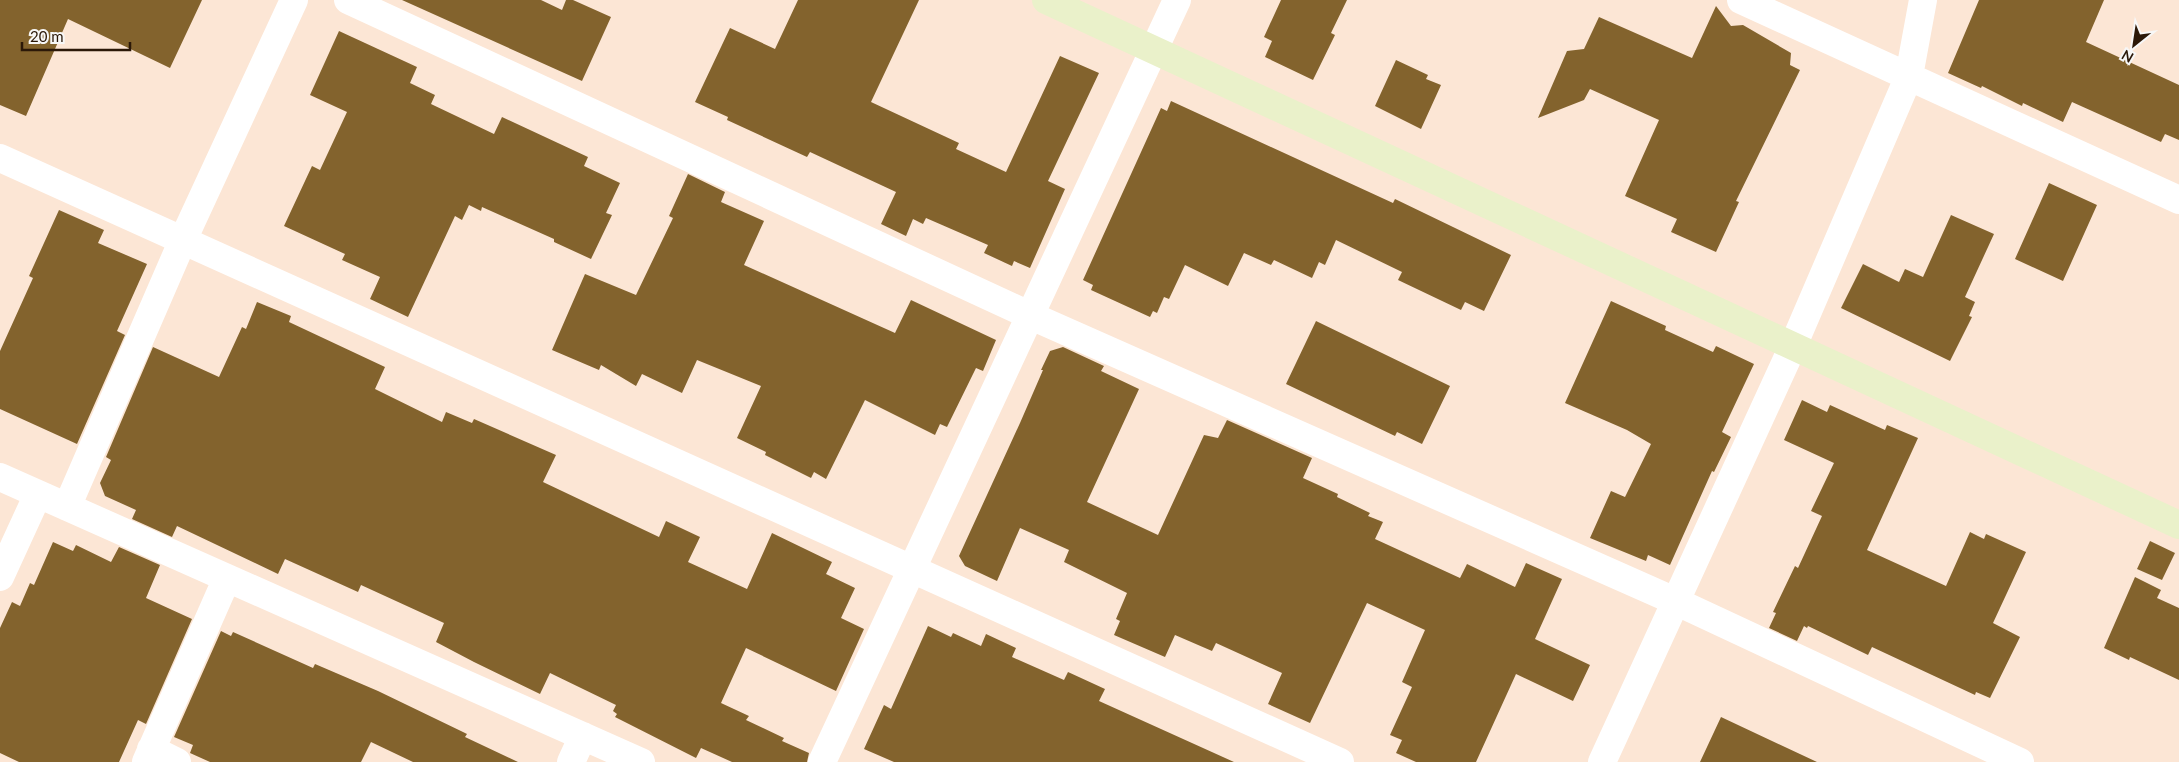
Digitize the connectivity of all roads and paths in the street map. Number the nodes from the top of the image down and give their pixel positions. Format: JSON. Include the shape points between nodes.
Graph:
{"nodes":[{"id":1,"x":294,"y":0,"type":"edge"},
{"id":2,"x":348,"y":0,"type":"edge"},
{"id":3,"x":1046,"y":0,"type":"edge"},
{"id":4,"x":1177,"y":0,"type":"edge"},
{"id":5,"x":1742,"y":0,"type":"edge"},
{"id":6,"x":1923,"y":0,"type":"edge"},
{"id":7,"x":1153,"y":50,"type":"junction"},
{"id":8,"x":1909,"y":76,"type":"junction"},
{"id":9,"x":0,"y":158,"type":"edge"},
{"id":10,"x":2179,"y":200,"type":"edge"},
{"id":11,"x":182,"y":242,"type":"junction"},
{"id":12,"x":1028,"y":315,"type":"junction"},
{"id":13,"x":1793,"y":346,"type":"junction"},
{"id":14,"x":0,"y":477,"type":"edge"},
{"id":15,"x":38,"y":494,"type":"junction"},
{"id":16,"x":66,"y":507,"type":"junction"},
{"id":17,"x":2179,"y":525,"type":"edge"},
{"id":18,"x":910,"y":569,"type":"junction"},
{"id":19,"x":0,"y":577,"type":"edge"},
{"id":20,"x":227,"y":578,"type":"junction"},
{"id":21,"x":1675,"y":601,"type":"junction"},
{"id":22,"x":583,"y":736,"type":"junction"},
{"id":23,"x":149,"y":756,"type":"edge"},
{"id":24,"x":177,"y":762,"type":"edge"},
{"id":25,"x":571,"y":762,"type":"edge"},
{"id":26,"x":641,"y":762,"type":"edge"},
{"id":27,"x":822,"y":762,"type":"edge"},
{"id":28,"x":1340,"y":762,"type":"edge"},
{"id":29,"x":1602,"y":762,"type":"edge"},
{"id":30,"x":2020,"y":762,"type":"edge"}],
"edges":[{"from":1,"to":11,"type":"street"},
{"from":2,"to":12,"type":"street"},
{"from":3,"to":7,"type":"street"},
{"from":4,"to":7,"type":"street"},
{"from":5,"to":8,"type":"street"},
{"from":6,"to":8,"type":"street"},
{"from":7,"to":12,"type":"street"},
{"from":7,"to":13,"type":"street"},
{"from":8,"to":10,"type":"street"},
{"from":8,"to":13,"type":"street"},
{"from":9,"to":11,"type":"street"},
{"from":11,"to":16,"type":"street"},
{"from":11,"to":18,"type":"street"},
{"from":12,"to":18,"type":"street"},
{"from":12,"to":21,"type":"street"},
{"from":13,"to":17,"type":"street"},
{"from":13,"to":21,"type":"street"},
{"from":14,"to":15,"type":"street"},
{"from":15,"to":16,"type":"street"},
{"from":15,"to":19,"type":"street"},
{"from":16,"to":20,"type":"street"},
{"from":18,"to":27,"type":"street"},
{"from":18,"to":28,"type":"street"},
{"from":20,"to":22,"type":"street"},
{"from":20,"to":23,"type":"street"},
{"from":21,"to":29,"type":"street"},
{"from":21,"to":30,"type":"street"},
{"from":22,"to":25,"type":"street"},
{"from":22,"to":26,"type":"street"},
{"from":23,"to":24,"type":"street"}]}
